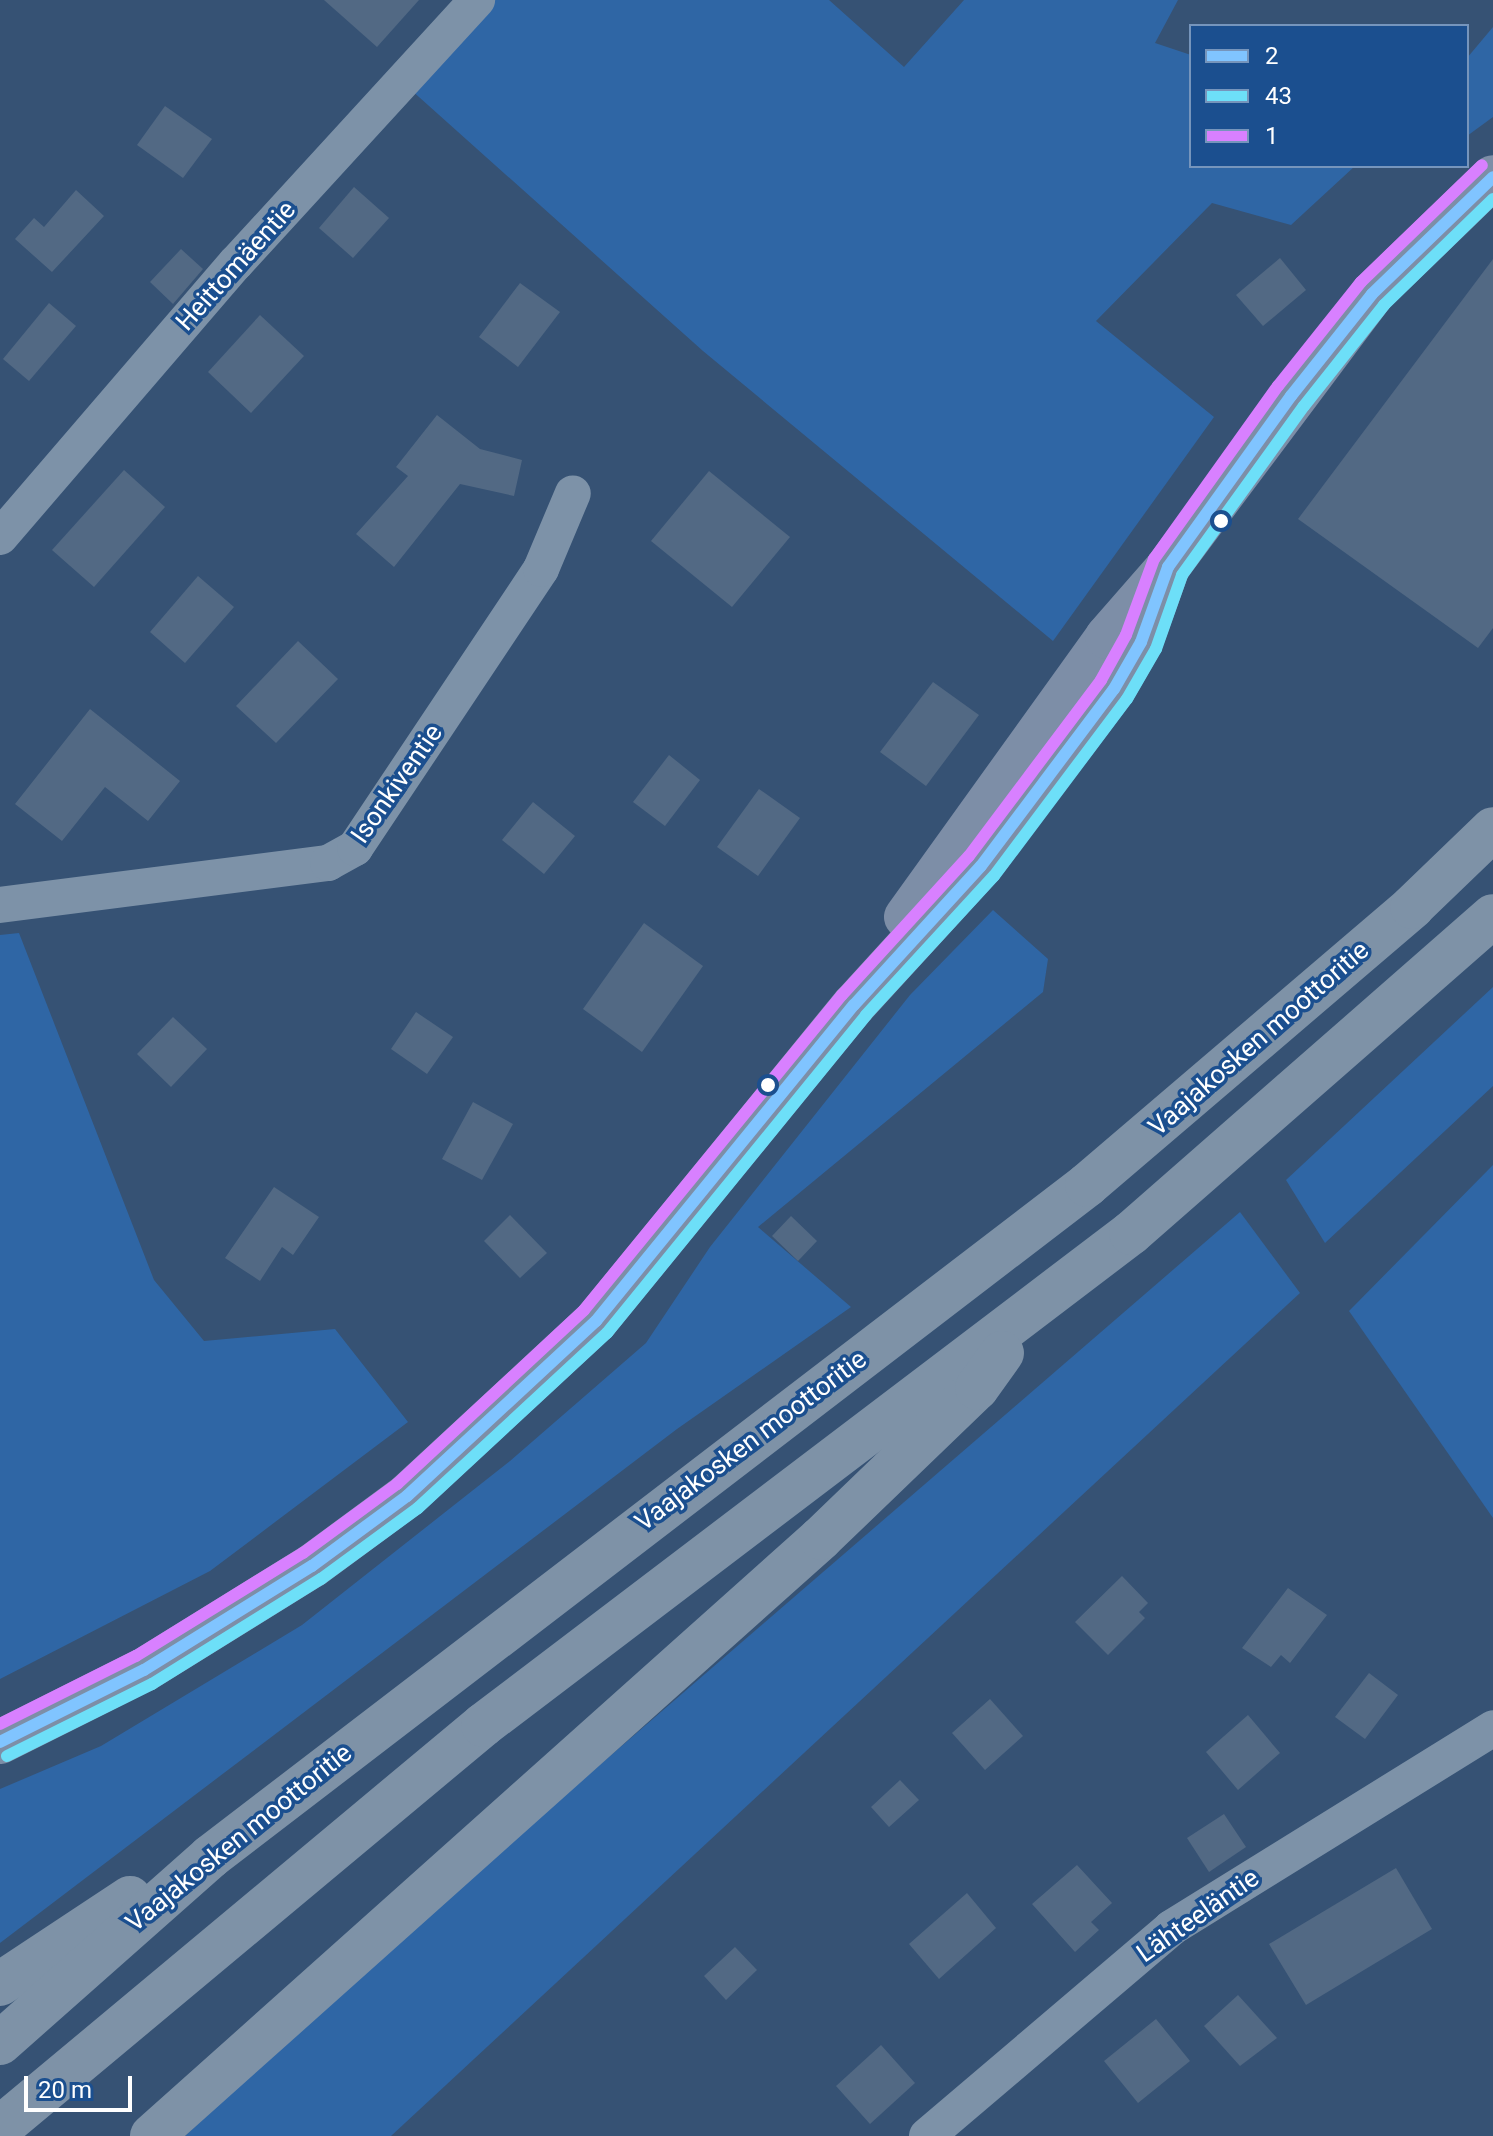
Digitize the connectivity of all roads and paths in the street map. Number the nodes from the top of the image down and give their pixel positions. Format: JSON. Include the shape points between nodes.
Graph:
{"nodes":[{"id":1,"x":477,"y":0,"type":"edge"},
{"id":2,"x":1493,"y":177,"type":"edge"},
{"id":3,"x":573,"y":493,"type":"dead end"},
{"id":4,"x":0,"y":537,"type":"edge"},
{"id":5,"x":1493,"y":829,"type":"edge"},
{"id":6,"x":0,"y":905,"type":"edge"},
{"id":7,"x":1493,"y":916,"type":"edge"},
{"id":8,"x":1031,"y":1312,"type":"junction"},
{"id":9,"x":1493,"y":1728,"type":"edge"},
{"id":10,"x":0,"y":1742,"type":"edge"},
{"id":11,"x":210,"y":1857,"type":"junction"},
{"id":12,"x":0,"y":1984,"type":"edge"},
{"id":13,"x":0,"y":2043,"type":"edge"},
{"id":14,"x":0,"y":2128,"type":"edge"},
{"id":15,"x":152,"y":2136,"type":"edge"},
{"id":16,"x":927,"y":2136,"type":"edge"}],
"edges":[{"from":1,"to":4,"type":"street","name":"Heittomäentie","via":[[236,263]]},
{"from":2,"to":10,"type":"main road","via":[[1372,294],[1168,567],[1141,642],[1114,689],[981,866],[854,1005],[596,1321],[407,1496],[232,1619]]},
{"from":3,"to":6,"type":"street","name":"Isonkiventie","via":[[541,569],[355,848],[328,863]]},
{"from":5,"to":11,"type":"highway","name":"Vaajakosken moottoritie","via":[[1355,956],[1087,1185]]},
{"from":7,"to":8,"type":"highway","via":[[1292,1098]]},
{"from":8,"to":14,"type":"highway","via":[[483,1725]]},
{"from":8,"to":15,"type":"highway","via":[[977,1388],[885,1479]]},
{"from":9,"to":16,"type":"street","name":"Lähteeläntie","via":[[1171,1928]]},
{"from":11,"to":12,"type":"highway","via":[[111,1908]]},
{"from":11,"to":13,"type":"highway","name":"Vaajakosken moottoritie"}]}
